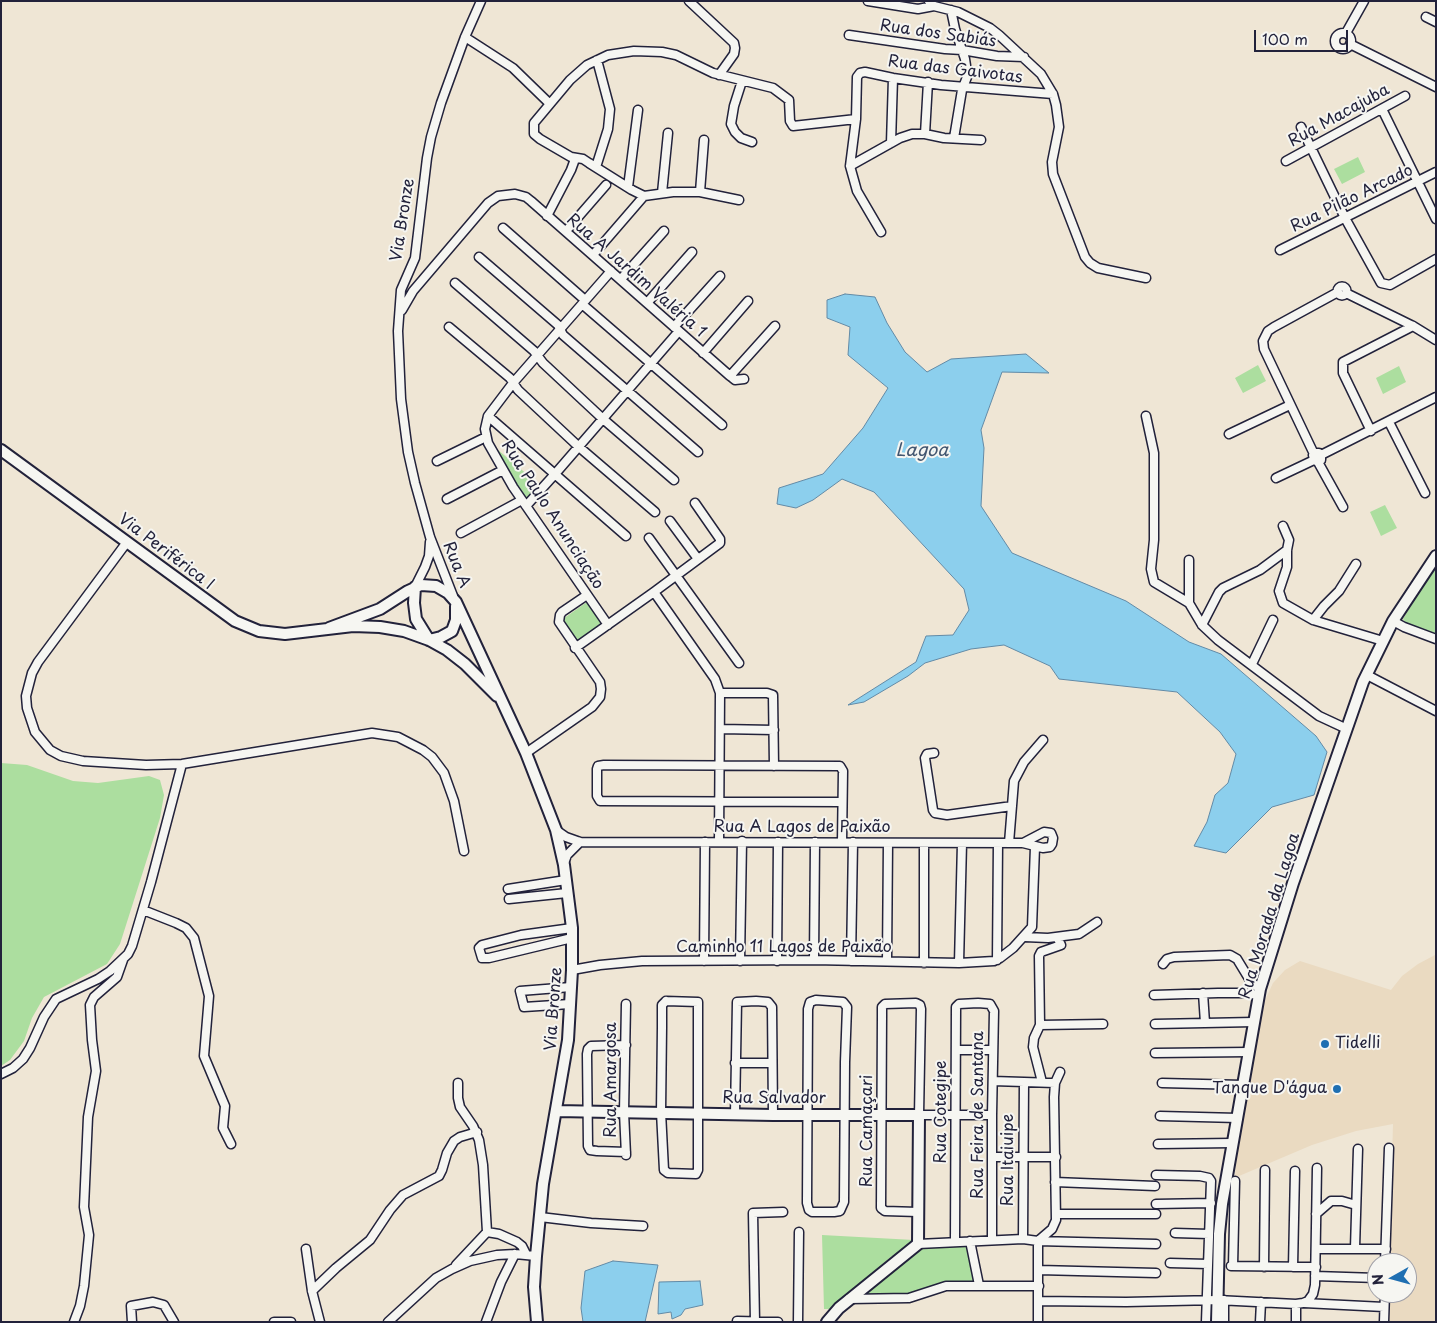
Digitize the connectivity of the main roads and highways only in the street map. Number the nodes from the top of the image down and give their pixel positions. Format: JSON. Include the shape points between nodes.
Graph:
{"nodes":[{"id":1,"x":1,"y":450,"type":"edge"},
{"id":2,"x":1436,"y":556,"type":"edge"},
{"id":3,"x":415,"y":588,"type":"junction"},
{"id":4,"x":456,"y":602,"type":"junction"},
{"id":5,"x":329,"y":628,"type":"junction"},
{"id":6,"x":429,"y":640,"type":"junction"},
{"id":7,"x":506,"y":707,"type":"junction"},
{"id":8,"x":557,"y":1111,"type":"junction"},
{"id":9,"x":538,"y":1322,"type":"edge"},
{"id":10,"x":827,"y":1322,"type":"edge"},
{"id":11,"x":1217,"y":1322,"type":"edge"}],
"edges":[{"from":1,"to":5,"type":"main road","name":"Via Periférica I","via":[[222,613],[259,631],[285,634]]},
{"from":2,"to":11,"type":"main road","name":"Rua Morada da Lagoa","via":[[1393,621],[1367,675],[1259,992],[1222,1204]]},
{"from":3,"to":4,"type":"main road","via":[[436,586]]},
{"from":3,"to":5,"type":"main road","via":[[380,609]]},
{"from":3,"to":6,"type":"main road","via":[[416,619]]},
{"from":4,"to":6,"type":"main road","via":[[452,631]]},
{"from":4,"to":7,"type":"main road","name":"Via Bronze"},
{"from":5,"to":6,"type":"main road","via":[[393,628]]},
{"from":6,"to":7,"type":"main road","via":[[465,664]]},
{"from":7,"to":8,"type":"main road","name":"Via Bronze","via":[[556,830],[568,893],[572,970],[568,1040]]},
{"from":8,"to":9,"type":"main road","name":"Via Bronze","via":[[531,1255]]},
{"from":8,"to":10,"type":"main road","name":"Rua Salvador","via":[[919,1115],[918,1244],[849,1299]]}]}
